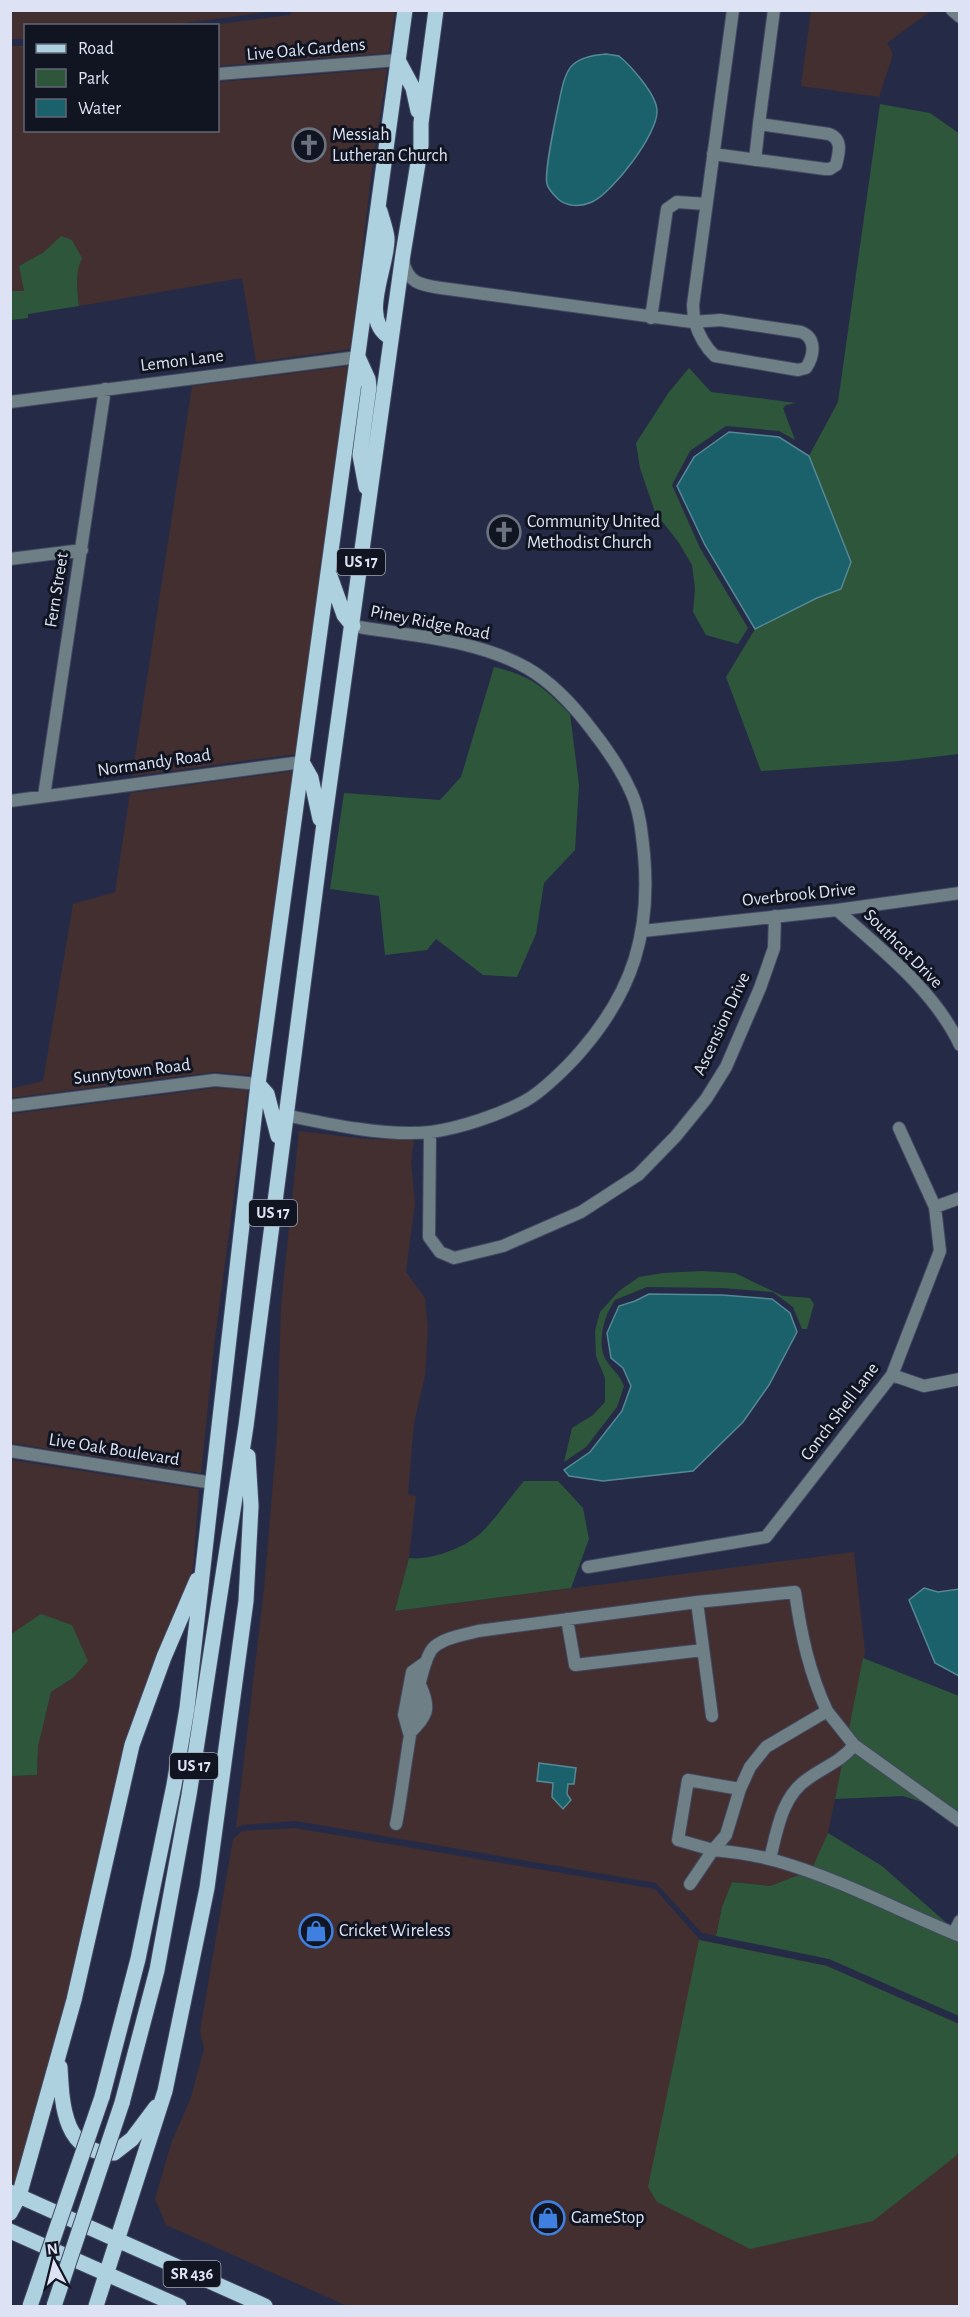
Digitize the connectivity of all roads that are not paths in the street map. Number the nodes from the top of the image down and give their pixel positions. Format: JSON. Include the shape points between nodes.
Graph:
{"nodes":[{"id":1,"x":405,"y":10,"type":"edge"},
{"id":2,"x":436,"y":10,"type":"edge"},
{"id":3,"x":733,"y":10,"type":"edge"},
{"id":4,"x":774,"y":10,"type":"edge"},
{"id":5,"x":952,"y":10,"type":"edge"},
{"id":6,"x":960,"y":17,"type":"edge"},
{"id":7,"x":398,"y":60,"type":"junction"},
{"id":8,"x":219,"y":74,"type":"edge"},
{"id":9,"x":421,"y":123,"type":"junction"},
{"id":10,"x":759,"y":124,"type":"junction"},
{"id":11,"x":713,"y":154,"type":"junction"},
{"id":12,"x":754,"y":160,"type":"junction"},
{"id":13,"x":378,"y":202,"type":"junction"},
{"id":14,"x":706,"y":204,"type":"junction"},
{"id":15,"x":403,"y":254,"type":"junction"},
{"id":16,"x":651,"y":318,"type":"junction"},
{"id":17,"x":695,"y":322,"type":"junction"},
{"id":18,"x":391,"y":338,"type":"junction"},
{"id":19,"x":358,"y":357,"type":"junction"},
{"id":20,"x":105,"y":389,"type":"junction"},
{"id":21,"x":10,"y":402,"type":"edge"},
{"id":22,"x":369,"y":502,"type":"junction"},
{"id":23,"x":81,"y":550,"type":"junction"},
{"id":24,"x":10,"y":559,"type":"edge"},
{"id":25,"x":328,"y":570,"type":"junction"},
{"id":26,"x":353,"y":626,"type":"junction"},
{"id":27,"x":302,"y":762,"type":"junction"},
{"id":28,"x":44,"y":796,"type":"junction"},
{"id":29,"x":10,"y":801,"type":"edge"},
{"id":30,"x":323,"y":831,"type":"junction"},
{"id":31,"x":960,"y":893,"type":"edge"},
{"id":32,"x":837,"y":910,"type":"junction"},
{"id":33,"x":775,"y":916,"type":"junction"},
{"id":34,"x":643,"y":931,"type":"junction"},
{"id":35,"x":960,"y":1046,"type":"edge"},
{"id":36,"x":258,"y":1084,"type":"junction"},
{"id":37,"x":10,"y":1106,"type":"edge"},
{"id":38,"x":285,"y":1115,"type":"junction"},
{"id":39,"x":899,"y":1128,"type":"dead end"},
{"id":40,"x":430,"y":1132,"type":"junction"},
{"id":41,"x":281,"y":1150,"type":"junction"},
{"id":42,"x":960,"y":1198,"type":"edge"},
{"id":43,"x":935,"y":1207,"type":"junction"},
{"id":44,"x":892,"y":1375,"type":"junction"},
{"id":45,"x":960,"y":1379,"type":"edge"},
{"id":46,"x":246,"y":1426,"type":"junction"},
{"id":47,"x":10,"y":1451,"type":"edge"},
{"id":48,"x":213,"y":1483,"type":"junction"},
{"id":49,"x":204,"y":1563,"type":"junction"},
{"id":50,"x":588,"y":1567,"type":"dead end"},
{"id":51,"x":697,"y":1602,"type":"junction"},
{"id":52,"x":567,"y":1619,"type":"junction"},
{"id":53,"x":703,"y":1650,"type":"junction"},
{"id":54,"x":416,"y":1693,"type":"junction"},
{"id":55,"x":827,"y":1712,"type":"junction"},
{"id":56,"x":712,"y":1716,"type":"dead end"},
{"id":57,"x":410,"y":1734,"type":"junction"},
{"id":58,"x":854,"y":1745,"type":"junction"},
{"id":59,"x":740,"y":1789,"type":"junction"},
{"id":60,"x":960,"y":1821,"type":"edge"},
{"id":61,"x":396,"y":1824,"type":"dead end"},
{"id":62,"x":713,"y":1850,"type":"junction"},
{"id":63,"x":770,"y":1859,"type":"junction"},
{"id":64,"x":690,"y":1884,"type":"dead end"},
{"id":65,"x":960,"y":1921,"type":"edge"},
{"id":66,"x":957,"y":1934,"type":"edge"},
{"id":67,"x":59,"y":2055,"type":"junction"},
{"id":68,"x":165,"y":2094,"type":"junction"},
{"id":69,"x":15,"y":2194,"type":"edge"},
{"id":70,"x":10,"y":2213,"type":"edge"},
{"id":71,"x":10,"y":2231,"type":"edge"},
{"id":72,"x":119,"y":2241,"type":"junction"},
{"id":73,"x":108,"y":2275,"type":"junction"},
{"id":74,"x":30,"y":2307,"type":"edge"},
{"id":75,"x":54,"y":2307,"type":"edge"},
{"id":76,"x":96,"y":2307,"type":"edge"},
{"id":77,"x":178,"y":2307,"type":"edge"},
{"id":78,"x":265,"y":2307,"type":"edge"}],
"edges":[{"from":1,"to":7,"type":"main road","number":"US 17"},
{"from":2,"to":9,"type":"main road","number":"US 17"},
{"from":3,"to":11,"type":"street"},
{"from":4,"to":10,"type":"street"},
{"from":5,"to":6,"type":"street"},
{"from":7,"to":8,"type":"street","name":"Live Oak Gardens"},
{"from":7,"to":9,"type":"main road","via":[[413,88]]},
{"from":7,"to":13,"type":"main road","number":"US 17"},
{"from":9,"to":15,"type":"main road","number":"US 17"},
{"from":10,"to":12,"type":"street"},
{"from":10,"to":12,"type":"street","via":[[832,134],[839,147],[836,165],[830,169]]},
{"from":11,"to":12,"type":"street"},
{"from":11,"to":14,"type":"street"},
{"from":13,"to":18,"type":"main road","via":[[387,238],[375,314],[379,328]]},
{"from":13,"to":19,"type":"main road","number":"US 17"},
{"from":14,"to":16,"type":"street","via":[[677,202],[667,209]]},
{"from":14,"to":17,"type":"street","via":[[693,305]]},
{"from":15,"to":16,"type":"street","via":[[408,274],[417,283]]},
{"from":15,"to":18,"type":"main road","number":"US 17"},
{"from":16,"to":17,"type":"street"},
{"from":17,"to":17,"type":"street","via":[[720,320],[804,333],[813,341],[810,363],[806,369],[798,370],[718,357],[711,352]]},
{"from":18,"to":22,"type":"main road","number":"US 17"},
{"from":19,"to":20,"type":"street","name":"Lemon Lane"},
{"from":19,"to":22,"type":"main road","via":[[369,387],[360,455]]},
{"from":19,"to":25,"type":"main road","number":"US 17"},
{"from":20,"to":21,"type":"street","name":"Lemon Lane"},
{"from":20,"to":23,"type":"street","name":"Fern Street"},
{"from":22,"to":26,"type":"main road","number":"US 17"},
{"from":23,"to":24,"type":"street"},
{"from":23,"to":28,"type":"street","name":"Fern Street"},
{"from":25,"to":26,"type":"main road","via":[[344,615]]},
{"from":25,"to":27,"type":"main road","number":"US 17"},
{"from":26,"to":30,"type":"main road","number":"US 17"},
{"from":26,"to":34,"type":"street","name":"Piney Ridge Road","via":[[473,647],[503,657],[539,676],[574,708],[615,761],[633,795],[646,883]]},
{"from":27,"to":28,"type":"street","name":"Normandy Road"},
{"from":27,"to":30,"type":"main road","via":[[311,778]]},
{"from":27,"to":36,"type":"main road","number":"US 17"},
{"from":28,"to":29,"type":"street","name":"Normandy Road"},
{"from":30,"to":38,"type":"main road","number":"US 17"},
{"from":31,"to":32,"type":"street","name":"Overbrook Drive"},
{"from":32,"to":33,"type":"street","name":"Overbrook Drive"},
{"from":32,"to":35,"type":"street","name":"Southcot Drive","via":[[914,981],[939,1011]]},
{"from":33,"to":34,"type":"street","name":"Overbrook Drive"},
{"from":33,"to":40,"type":"street","name":"Ascension Drive","via":[[774,948],[760,988],[726,1066],[706,1099],[638,1175],[581,1212],[503,1246],[454,1258],[440,1252],[429,1237]]},
{"from":34,"to":40,"type":"street","name":"Piney Ridge Road","via":[[637,955],[603,1026],[571,1063],[526,1101],[476,1121]]},
{"from":36,"to":37,"type":"street","name":"Sunnytown Road","via":[[215,1080]]},
{"from":36,"to":41,"type":"main road","via":[[272,1108]]},
{"from":36,"to":48,"type":"main road","number":"US 17"},
{"from":38,"to":40,"type":"street","name":"Piney Ridge Road","via":[[374,1131]]},
{"from":38,"to":41,"type":"main road","number":"US 17"},
{"from":39,"to":43,"type":"street","name":"Conch Shell Lane"},
{"from":41,"to":46,"type":"main road","number":"US 17"},
{"from":42,"to":43,"type":"street"},
{"from":43,"to":44,"type":"street","name":"Conch Shell Lane","via":[[940,1251]]},
{"from":44,"to":45,"type":"street","via":[[924,1386]]},
{"from":44,"to":50,"type":"street","name":"Conch Shell Lane","via":[[766,1537]]},
{"from":46,"to":68,"type":"main road","via":[[251,1506],[246,1601],[207,1888]]},
{"from":46,"to":75,"type":"main road","number":"US 17","bridge":true,"via":[[189,1795],[157,1970],[122,2103]]},
{"from":47,"to":48,"type":"street","name":"Live Oak Boulevard"},
{"from":48,"to":49,"type":"main road","number":"US 17"},
{"from":49,"to":67,"type":"main road","via":[[132,1744]]},
{"from":49,"to":74,"type":"main road","number":"US 17","bridge":true,"via":[[187,1708],[138,1959],[102,2097]]},
{"from":51,"to":52,"type":"street"},
{"from":51,"to":53,"type":"street"},
{"from":51,"to":55,"type":"street","via":[[795,1592],[805,1652]]},
{"from":52,"to":53,"type":"street","via":[[575,1665]]},
{"from":52,"to":54,"type":"street","via":[[450,1638],[433,1648],[426,1662],[412,1672]]},
{"from":53,"to":56,"type":"street"},
{"from":54,"to":57,"type":"street","via":[[404,1715]]},
{"from":54,"to":57,"type":"street","via":[[427,1702],[425,1717]]},
{"from":55,"to":58,"type":"street"},
{"from":55,"to":59,"type":"street","via":[[766,1747],[750,1767]]},
{"from":57,"to":61,"type":"street"},
{"from":58,"to":60,"type":"street"},
{"from":58,"to":63,"type":"street","via":[[837,1762],[795,1788],[777,1829]]},
{"from":59,"to":62,"type":"street","via":[[726,1835]]},
{"from":59,"to":62,"type":"street","via":[[688,1780],[678,1840]]},
{"from":62,"to":63,"type":"street"},
{"from":62,"to":64,"type":"street"},
{"from":63,"to":66,"type":"street"},
{"from":65,"to":66,"type":"street"},
{"from":67,"to":68,"type":"main road","via":[[61,2092],[68,2121],[75,2139],[92,2151],[114,2153],[132,2139]]},
{"from":67,"to":69,"type":"main road"},
{"from":68,"to":72,"type":"main road"},
{"from":69,"to":70,"type":"main road"},
{"from":69,"to":72,"type":"main road","number":"SR 436"},
{"from":71,"to":73,"type":"main road","number":"SR 436"},
{"from":72,"to":73,"type":"main road"},
{"from":72,"to":78,"type":"main road","number":"SR 436"},
{"from":73,"to":76,"type":"main road"},
{"from":73,"to":77,"type":"main road","number":"SR 436"}]}
